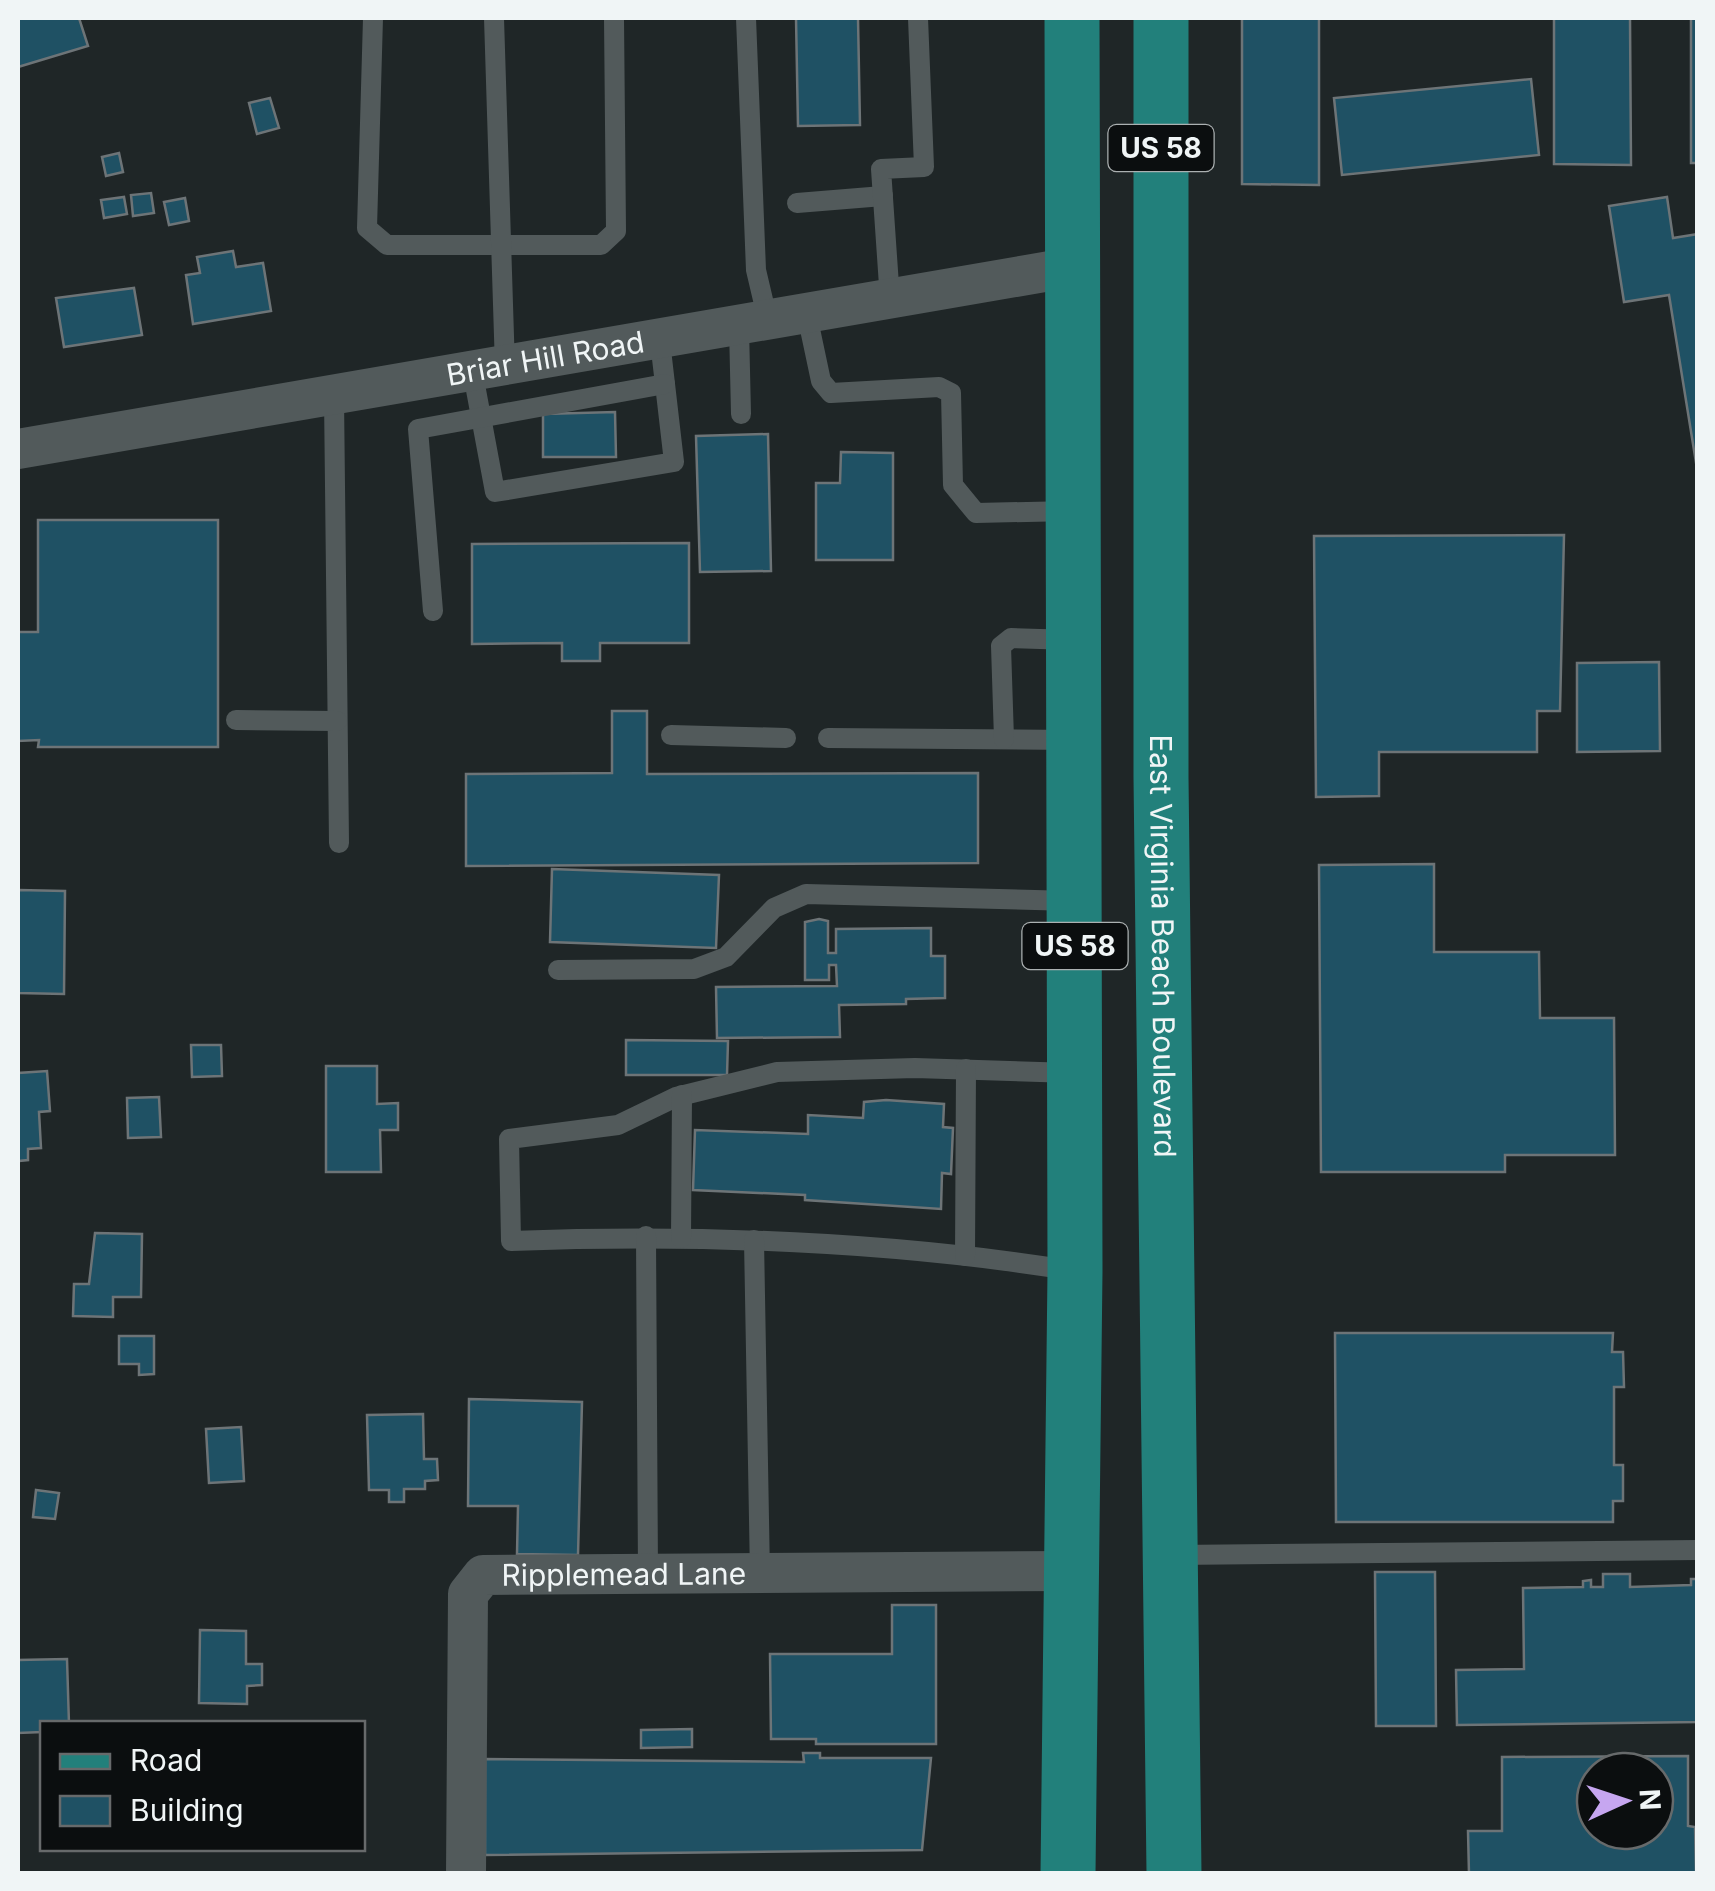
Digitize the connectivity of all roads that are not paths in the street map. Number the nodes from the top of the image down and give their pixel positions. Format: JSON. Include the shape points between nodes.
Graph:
{"nodes":[{"id":1,"x":373,"y":18,"type":"edge"},
{"id":2,"x":494,"y":18,"type":"edge"},
{"id":3,"x":614,"y":18,"type":"edge"},
{"id":4,"x":746,"y":18,"type":"edge"},
{"id":5,"x":918,"y":18,"type":"edge"},
{"id":6,"x":1072,"y":18,"type":"edge"},
{"id":7,"x":1161,"y":18,"type":"edge"},
{"id":8,"x":883,"y":196,"type":"junction"},
{"id":9,"x":796,"y":203,"type":"dead end"},
{"id":10,"x":501,"y":248,"type":"junction"},
{"id":11,"x":1073,"y":267,"type":"junction"},
{"id":12,"x":890,"y":300,"type":"junction"},
{"id":13,"x":807,"y":315,"type":"junction"},
{"id":14,"x":753,"y":324,"type":"junction"},
{"id":15,"x":660,"y":340,"type":"junction"},
{"id":16,"x":489,"y":371,"type":"junction"},
{"id":17,"x":664,"y":384,"type":"junction"},
{"id":18,"x":334,"y":397,"type":"junction"},
{"id":19,"x":742,"y":414,"type":"dead end"},
{"id":20,"x":480,"y":417,"type":"junction"},
{"id":21,"x":18,"y":449,"type":"edge"},
{"id":22,"x":1074,"y":511,"type":"junction"},
{"id":23,"x":433,"y":611,"type":"dead end"},
{"id":24,"x":1074,"y":640,"type":"junction"},
{"id":25,"x":236,"y":720,"type":"dead end"},
{"id":26,"x":338,"y":720,"type":"junction"},
{"id":27,"x":670,"y":736,"type":"dead end"},
{"id":28,"x":786,"y":738,"type":"dead end"},
{"id":29,"x":828,"y":738,"type":"dead end"},
{"id":30,"x":1004,"y":739,"type":"junction"},
{"id":31,"x":1074,"y":740,"type":"junction"},
{"id":32,"x":339,"y":843,"type":"dead end"},
{"id":33,"x":1074,"y":901,"type":"junction"},
{"id":34,"x":558,"y":970,"type":"dead end"},
{"id":35,"x":966,"y":1070,"type":"junction"},
{"id":36,"x":1074,"y":1073,"type":"junction"},
{"id":37,"x":682,"y":1095,"type":"junction"},
{"id":38,"x":646,"y":1236,"type":"junction"},
{"id":39,"x":681,"y":1238,"type":"junction"},
{"id":40,"x":754,"y":1240,"type":"junction"},
{"id":41,"x":965,"y":1256,"type":"junction"},
{"id":42,"x":1074,"y":1271,"type":"junction"},
{"id":43,"x":1698,"y":1550,"type":"edge"},
{"id":44,"x":1170,"y":1556,"type":"junction"},
{"id":45,"x":1070,"y":1571,"type":"junction"},
{"id":46,"x":648,"y":1575,"type":"junction"},
{"id":47,"x":760,"y":1575,"type":"junction"},
{"id":48,"x":1173,"y":1742,"type":"junction"},
{"id":49,"x":466,"y":1874,"type":"edge"},
{"id":50,"x":1068,"y":1874,"type":"edge"},
{"id":51,"x":1174,"y":1874,"type":"edge"},
{"id":52,"x":1198,"y":1874,"type":"edge"}],
"edges":[{"from":1,"to":10,"type":"lane","via":[[367,228],[386,246]]},
{"from":2,"to":10,"type":"lane"},
{"from":3,"to":10,"type":"lane","via":[[616,231],[602,245]]},
{"from":4,"to":14,"type":"lane"},
{"from":5,"to":8,"type":"lane","via":[[924,167],[881,170]]},
{"from":6,"to":11,"type":"main road","number":"US 58"},
{"from":7,"to":44,"type":"main road","name":"East Virginia Beach Boulevard","number":"US 58"},
{"from":8,"to":9,"type":"lane"},
{"from":8,"to":12,"type":"lane"},
{"from":10,"to":16,"type":"lane"},
{"from":11,"to":12,"type":"street","name":"Briar Hill Road"},
{"from":11,"to":22,"type":"main road","number":"US 58"},
{"from":12,"to":13,"type":"street","name":"Briar Hill Road"},
{"from":13,"to":14,"type":"street","name":"Briar Hill Road"},
{"from":13,"to":22,"type":"lane","via":[[822,381],[831,393],[938,387],[950,393],[953,485],[976,513]]},
{"from":14,"to":15,"type":"street","name":"Briar Hill Road"},
{"from":14,"to":19,"type":"lane"},
{"from":15,"to":16,"type":"street","name":"Briar Hill Road"},
{"from":15,"to":17,"type":"lane"},
{"from":16,"to":18,"type":"street","name":"Briar Hill Road"},
{"from":16,"to":20,"type":"lane"},
{"from":17,"to":20,"type":"lane"},
{"from":17,"to":20,"type":"lane","via":[[674,462],[495,492]]},
{"from":18,"to":21,"type":"street","name":"Briar Hill Road"},
{"from":18,"to":26,"type":"lane"},
{"from":20,"to":23,"type":"lane","via":[[418,429]]},
{"from":22,"to":24,"type":"main road","number":"US 58"},
{"from":24,"to":30,"type":"lane","via":[[1012,638],[1001,646]]},
{"from":24,"to":31,"type":"main road","number":"US 58"},
{"from":25,"to":26,"type":"lane"},
{"from":26,"to":32,"type":"lane"},
{"from":27,"to":28,"type":"lane"},
{"from":29,"to":30,"type":"lane"},
{"from":30,"to":31,"type":"lane"},
{"from":31,"to":33,"type":"main road","number":"US 58"},
{"from":33,"to":34,"type":"lane","via":[[806,894],[774,908],[726,957],[694,969]]},
{"from":33,"to":36,"type":"main road","number":"US 58"},
{"from":35,"to":36,"type":"lane"},
{"from":35,"to":37,"type":"lane","via":[[777,1072]]},
{"from":35,"to":41,"type":"lane"},
{"from":36,"to":42,"type":"main road","number":"US 58"},
{"from":37,"to":38,"type":"lane","via":[[618,1125],[509,1139],[512,1242]]},
{"from":37,"to":39,"type":"lane"},
{"from":38,"to":39,"type":"lane"},
{"from":38,"to":46,"type":"lane"},
{"from":39,"to":40,"type":"lane"},
{"from":40,"to":41,"type":"lane"},
{"from":40,"to":47,"type":"lane"},
{"from":41,"to":42,"type":"lane"},
{"from":42,"to":45,"type":"main road","number":"US 58"},
{"from":43,"to":44,"type":"lane"},
{"from":44,"to":48,"type":"main road","name":"East Virginia Beach Boulevard","number":"US 58"},
{"from":45,"to":47,"type":"street","name":"Ripplemead Lane"},
{"from":45,"to":50,"type":"main road","number":"US 58"},
{"from":46,"to":47,"type":"street","name":"Ripplemead Lane"},
{"from":46,"to":49,"type":"street","name":"Ripplemead Lane","via":[[483,1575],[468,1594]]},
{"from":48,"to":51,"type":"main road","name":"East Virginia Beach Boulevard","number":"US 58"},
{"from":48,"to":52,"type":"main road"}]}
